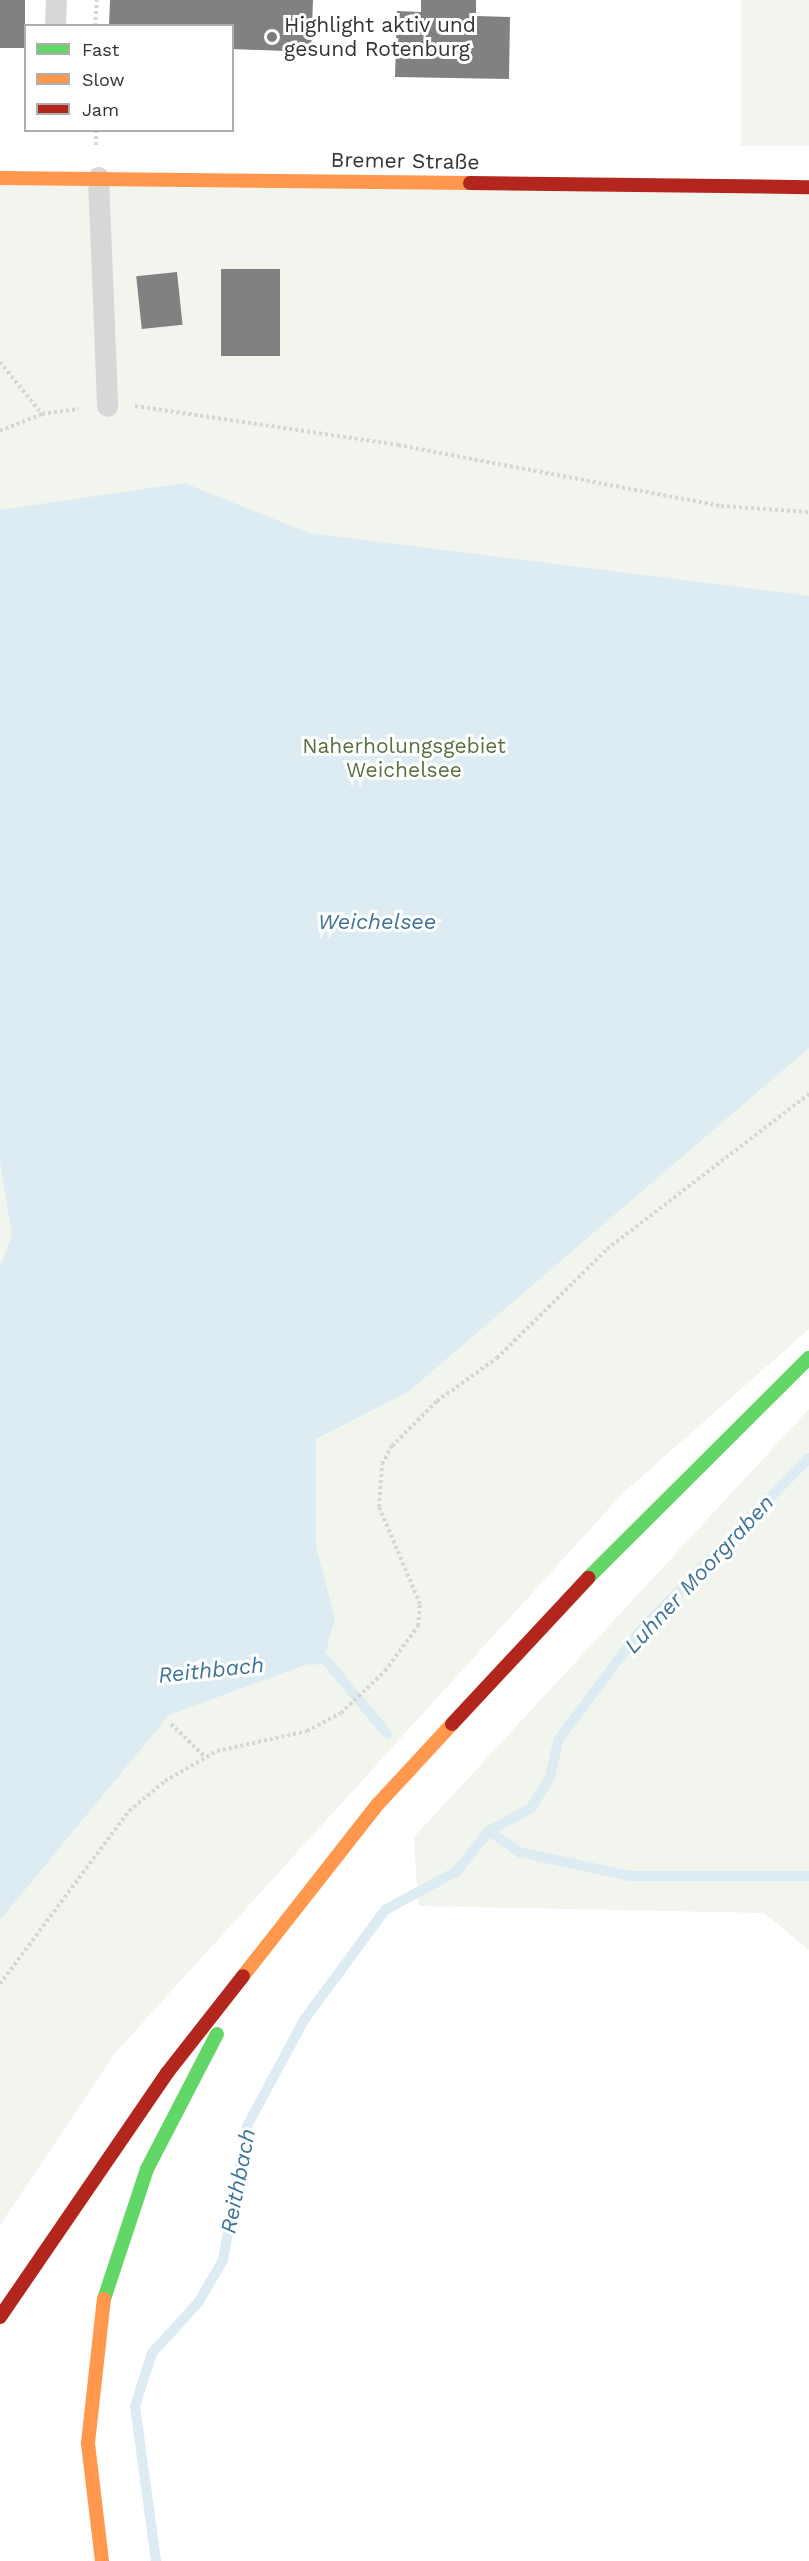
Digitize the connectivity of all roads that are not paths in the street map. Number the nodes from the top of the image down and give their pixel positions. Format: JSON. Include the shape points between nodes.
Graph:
{"nodes":[{"id":1,"x":56,"y":0,"type":"edge"},
{"id":2,"x":55,"y":24,"type":"edge"},
{"id":3,"x":98,"y":177,"type":"junction"},
{"id":4,"x":0,"y":178,"type":"edge"},
{"id":5,"x":809,"y":187,"type":"edge"},
{"id":6,"x":107,"y":406,"type":"road end"},
{"id":7,"x":809,"y":1359,"type":"edge"},
{"id":8,"x":274,"y":1931,"type":"junction"},
{"id":9,"x":0,"y":2317,"type":"edge"},
{"id":10,"x":102,"y":2561,"type":"edge"}],
"edges":[{"from":1,"to":2,"type":"lane"},
{"from":3,"to":4,"type":"main road","name":"Bremer Straße"},
{"from":3,"to":5,"type":"main road","name":"Bremer Straße"},
{"from":3,"to":6,"type":"lane"},
{"from":7,"to":8,"type":"main road","via":[[491,1680],[378,1804]]},
{"from":8,"to":9,"type":"main road","via":[[160,2082]]},
{"from":8,"to":10,"type":"main road","via":[[147,2169],[103,2303],[88,2443]]}]}
